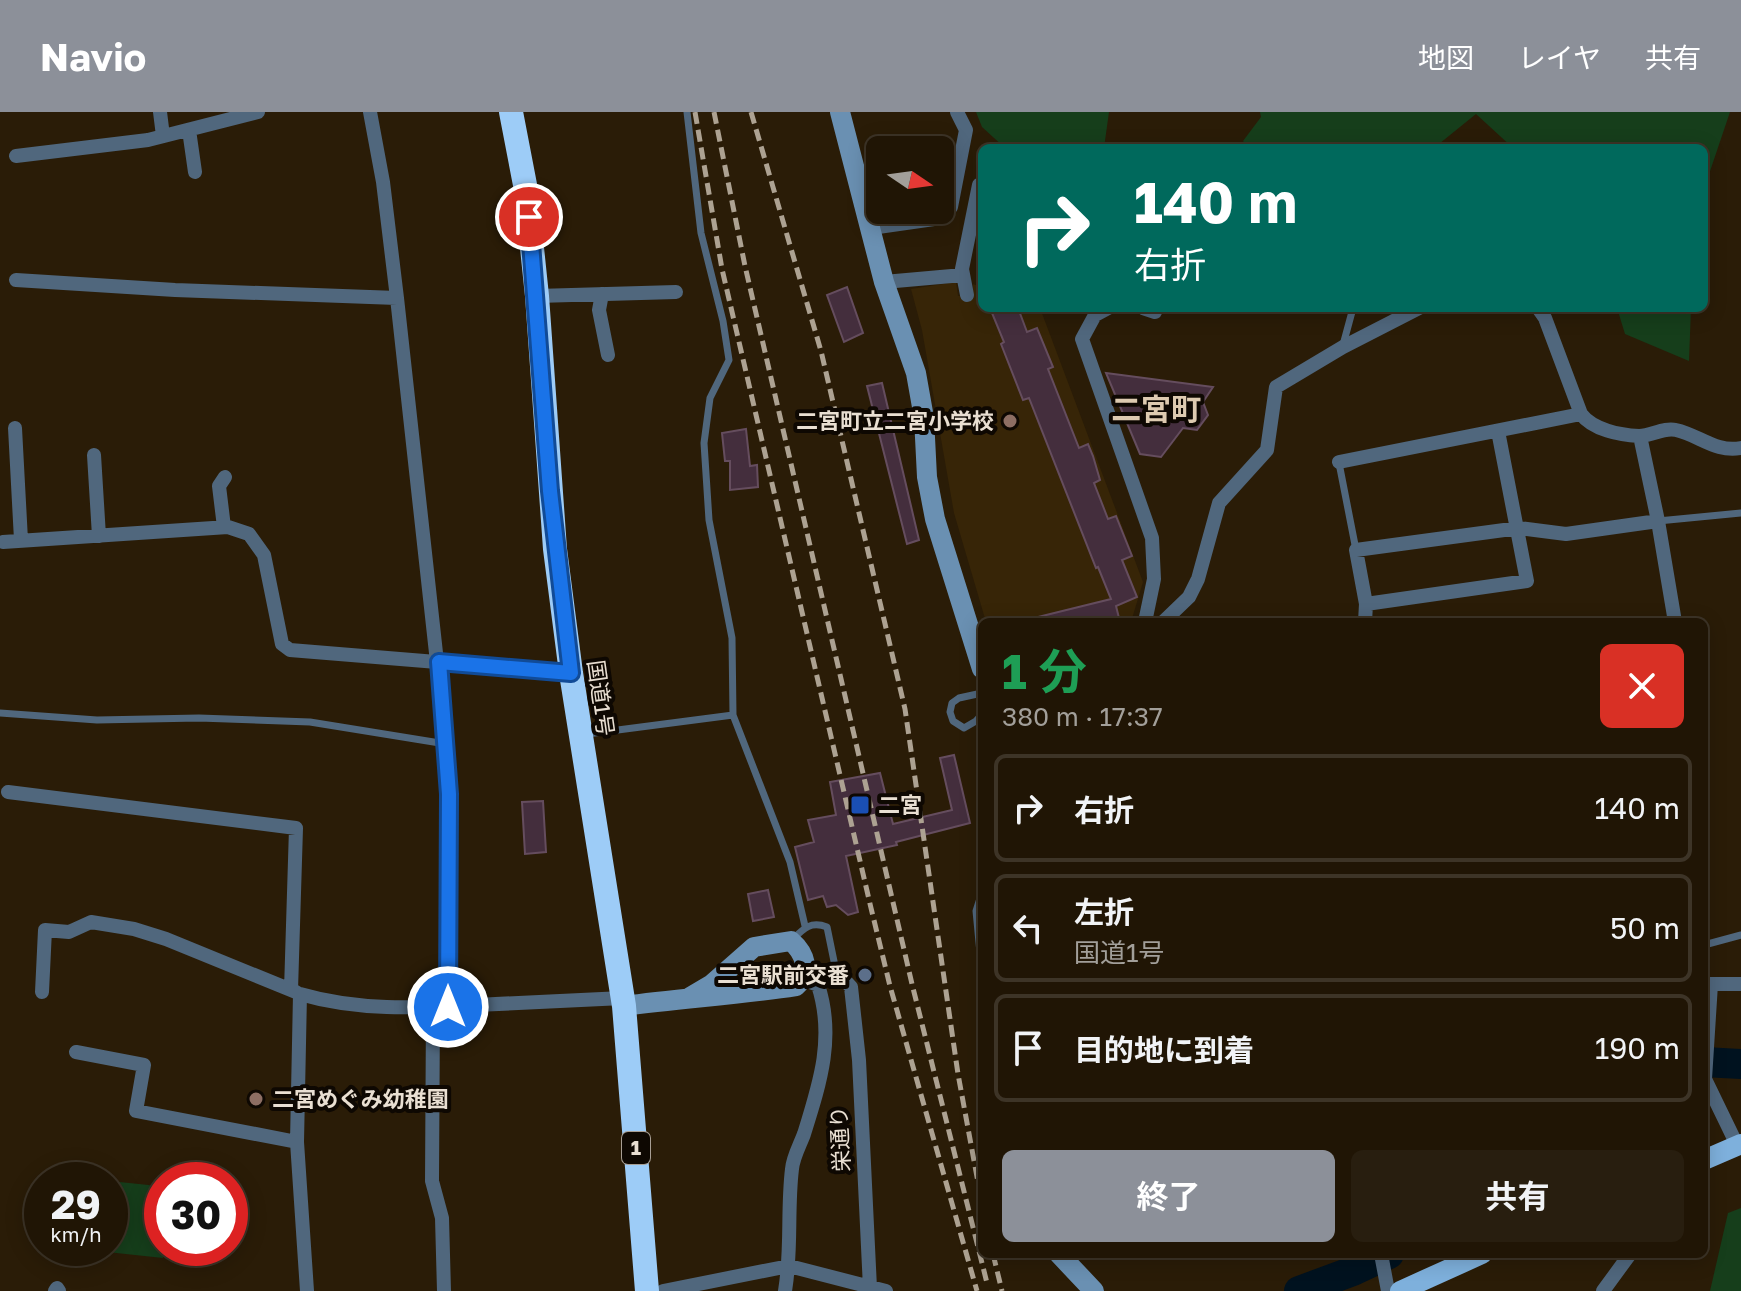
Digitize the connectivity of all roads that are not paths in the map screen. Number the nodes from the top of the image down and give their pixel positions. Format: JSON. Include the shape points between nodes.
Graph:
{"nodes":[{"id":1,"x":160,"y":112,"type":"edge"},
{"id":2,"x":258,"y":112,"type":"edge"},
{"id":3,"x":370,"y":112,"type":"edge"},
{"id":4,"x":511,"y":112,"type":"edge"},
{"id":5,"x":687,"y":112,"type":"edge"},
{"id":6,"x":840,"y":112,"type":"edge"},
{"id":7,"x":957,"y":112,"type":"edge"},
{"id":8,"x":189,"y":130,"type":"junction"},
{"id":9,"x":163,"y":136,"type":"junction"},
{"id":10,"x":16,"y":156,"type":"dead end"},
{"id":11,"x":195,"y":172,"type":"dead end"},
{"id":12,"x":978,"y":191,"type":"edge"},
{"id":13,"x":871,"y":228,"type":"junction"},
{"id":14,"x":963,"y":275,"type":"junction"},
{"id":15,"x":16,"y":280,"type":"dead end"},
{"id":16,"x":884,"y":282,"type":"junction"},
{"id":17,"x":676,"y":292,"type":"dead end"},
{"id":18,"x":602,"y":294,"type":"junction"},
{"id":19,"x":967,"y":295,"type":"dead end"},
{"id":20,"x":537,"y":296,"type":"junction"},
{"id":21,"x":397,"y":298,"type":"junction"},
{"id":22,"x":1101,"y":312,"type":"edge"},
{"id":23,"x":1352,"y":312,"type":"edge"},
{"id":24,"x":1411,"y":312,"type":"edge"},
{"id":25,"x":1541,"y":312,"type":"edge"},
{"id":26,"x":1343,"y":347,"type":"junction"},
{"id":27,"x":608,"y":355,"type":"dead end"},
{"id":28,"x":1581,"y":414,"type":"junction"},
{"id":29,"x":15,"y":428,"type":"dead end"},
{"id":30,"x":1498,"y":431,"type":"junction"},
{"id":31,"x":1640,"y":436,"type":"junction"},
{"id":32,"x":1741,"y":448,"type":"edge"},
{"id":33,"x":94,"y":455,"type":"dead end"},
{"id":34,"x":1339,"y":462,"type":"joint"},
{"id":35,"x":225,"y":477,"type":"dead end"},
{"id":36,"x":1741,"y":513,"type":"edge"},
{"id":37,"x":1658,"y":521,"type":"junction"},
{"id":38,"x":224,"y":527,"type":"junction"},
{"id":39,"x":1519,"y":528,"type":"junction"},
{"id":40,"x":99,"y":536,"type":"junction"},
{"id":41,"x":21,"y":540,"type":"junction"},
{"id":42,"x":3,"y":542,"type":"dead end"},
{"id":43,"x":1356,"y":550,"type":"junction"},
{"id":44,"x":1366,"y":604,"type":"junction"},
{"id":45,"x":1146,"y":618,"type":"edge"},
{"id":46,"x":1167,"y":618,"type":"edge"},
{"id":47,"x":1365,"y":618,"type":"edge"},
{"id":48,"x":1674,"y":618,"type":"edge"},
{"id":49,"x":978,"y":656,"type":"edge"},
{"id":50,"x":439,"y":662,"type":"junction"},
{"id":51,"x":571,"y":673,"type":"junction"},
{"id":52,"x":978,"y":694,"type":"edge"},
{"id":53,"x":0,"y":713,"type":"edge"},
{"id":54,"x":733,"y":715,"type":"junction"},
{"id":55,"x":978,"y":719,"type":"edge"},
{"id":56,"x":579,"y":734,"type":"junction"},
{"id":57,"x":446,"y":744,"type":"junction"},
{"id":58,"x":8,"y":792,"type":"dead end"},
{"id":59,"x":978,"y":905,"type":"edge"},
{"id":60,"x":978,"y":932,"type":"edge"},
{"id":61,"x":798,"y":934,"type":"junction"},
{"id":62,"x":1741,"y":935,"type":"edge"},
{"id":63,"x":1708,"y":944,"type":"edge"},
{"id":64,"x":740,"y":959,"type":"junction"},
{"id":65,"x":836,"y":971,"type":"junction"},
{"id":66,"x":1708,"y":981,"type":"edge"},
{"id":67,"x":811,"y":982,"type":"junction"},
{"id":68,"x":1741,"y":984,"type":"edge"},
{"id":69,"x":42,"y":992,"type":"dead end"},
{"id":70,"x":296,"y":992,"type":"junction"},
{"id":71,"x":739,"y":995,"type":"junction"},
{"id":72,"x":690,"y":997,"type":"junction"},
{"id":73,"x":623,"y":1002,"type":"junction"},
{"id":74,"x":441,"y":1007,"type":"junction"},
{"id":75,"x":1708,"y":1016,"type":"edge"},
{"id":76,"x":1708,"y":1045,"type":"edge"},
{"id":77,"x":76,"y":1052,"type":"dead end"},
{"id":78,"x":1708,"y":1085,"type":"edge"},
{"id":79,"x":297,"y":1142,"type":"junction"},
{"id":80,"x":1739,"y":1144,"type":"edge"},
{"id":81,"x":1708,"y":1158,"type":"edge"},
{"id":82,"x":1063,"y":1258,"type":"edge"},
{"id":83,"x":1382,"y":1258,"type":"edge"},
{"id":84,"x":1471,"y":1258,"type":"edge"},
{"id":85,"x":1627,"y":1258,"type":"edge"},
{"id":86,"x":789,"y":1266,"type":"junction"},
{"id":87,"x":1391,"y":1287,"type":"edge"},
{"id":88,"x":870,"y":1288,"type":"junction"},
{"id":89,"x":307,"y":1291,"type":"edge"},
{"id":90,"x":444,"y":1291,"type":"edge"},
{"id":91,"x":647,"y":1291,"type":"edge"},
{"id":92,"x":663,"y":1291,"type":"edge"},
{"id":93,"x":785,"y":1291,"type":"edge"},
{"id":94,"x":886,"y":1291,"type":"edge"},
{"id":95,"x":1094,"y":1291,"type":"edge"},
{"id":96,"x":1603,"y":1291,"type":"edge"}],
"edges":[{"from":1,"to":9,"type":"street"},
{"from":2,"to":8,"type":"street"},
{"from":3,"to":21,"type":"street"},
{"from":4,"to":20,"type":"highway","name":"国道1号","number":"1"},
{"from":5,"to":54,"type":"lane","via":[[701,233],[729,360],[710,398],[704,443],[709,520],[732,638]]},
{"from":6,"to":13,"type":"street"},
{"from":7,"to":13,"type":"street","via":[[966,130],[951,207],[941,218]]},
{"from":8,"to":9,"type":"street"},
{"from":8,"to":11,"type":"street"},
{"from":9,"to":10,"type":"street"},
{"from":12,"to":14,"type":"street"},
{"from":13,"to":16,"type":"street"},
{"from":14,"to":16,"type":"street"},
{"from":14,"to":19,"type":"street"},
{"from":15,"to":21,"type":"street"},
{"from":16,"to":49,"type":"street","via":[[916,373],[935,519]]},
{"from":17,"to":18,"type":"street"},
{"from":18,"to":20,"type":"street"},
{"from":18,"to":27,"type":"street","via":[[599,310]]},
{"from":20,"to":51,"type":"highway","name":"国道1号","number":"1","via":[[545,434]]},
{"from":21,"to":50,"type":"street"},
{"from":22,"to":45,"type":"street","via":[[1082,339],[1152,538],[1154,579]]},
{"from":23,"to":26,"type":"lane"},
{"from":24,"to":26,"type":"street"},
{"from":25,"to":28,"type":"street"},
{"from":26,"to":46,"type":"street","via":[[1276,387],[1267,450],[1219,503],[1198,579],[1189,597]]},
{"from":28,"to":30,"type":"street"},
{"from":28,"to":31,"type":"street","via":[[1600,428]]},
{"from":29,"to":41,"type":"street"},
{"from":30,"to":34,"type":"street"},
{"from":30,"to":39,"type":"street"},
{"from":31,"to":32,"type":"street","via":[[1673,428],[1718,448]]},
{"from":31,"to":37,"type":"street"},
{"from":33,"to":40,"type":"street"},
{"from":34,"to":43,"type":"lane"},
{"from":35,"to":38,"type":"street","via":[[219,486]]},
{"from":36,"to":37,"type":"lane"},
{"from":37,"to":39,"type":"street","via":[[1566,534]]},
{"from":37,"to":48,"type":"street"},
{"from":38,"to":40,"type":"street"},
{"from":38,"to":50,"type":"street","via":[[249,534],[264,555],[282,644],[290,650]]},
{"from":39,"to":43,"type":"street"},
{"from":39,"to":44,"type":"street","via":[[1527,581]]},
{"from":40,"to":41,"type":"street"},
{"from":41,"to":42,"type":"street"},
{"from":43,"to":44,"type":"street"},
{"from":44,"to":47,"type":"street"},
{"from":50,"to":51,"type":"street"},
{"from":50,"to":57,"type":"street"},
{"from":51,"to":56,"type":"highway","name":"国道1号","number":"1"},
{"from":52,"to":55,"type":"lane","via":[[959,698],[950,712],[964,728]]},
{"from":53,"to":57,"type":"lane","via":[[97,720],[310,722]]},
{"from":54,"to":56,"type":"lane"},
{"from":54,"to":61,"type":"lane","via":[[790,862]]},
{"from":56,"to":73,"type":"highway","name":"国道1号","number":"1"},
{"from":57,"to":74,"type":"street"},
{"from":58,"to":70,"type":"street","via":[[296,828]]},
{"from":59,"to":60,"type":"lane"},
{"from":61,"to":64,"type":"street","via":[[754,947]]},
{"from":61,"to":65,"type":"lane","via":[[818,923],[827,927]]},
{"from":61,"to":67,"type":"street"},
{"from":62,"to":63,"type":"lane"},
{"from":64,"to":71,"type":"street","via":[[728,983]]},
{"from":64,"to":72,"type":"street"},
{"from":65,"to":67,"type":"lane","via":[[829,981]]},
{"from":65,"to":88,"type":"street","name":"栄通り","via":[[851,987],[859,1060]]},
{"from":66,"to":68,"type":"street"},
{"from":67,"to":71,"type":"street"},
{"from":67,"to":86,"type":"street","via":[[823,1000],[826,1059],[792,1164]]},
{"from":69,"to":70,"type":"street","via":[[45,930],[69,932],[91,922],[166,939]]},
{"from":70,"to":74,"type":"street","via":[[371,1008]]},
{"from":70,"to":79,"type":"street"},
{"from":71,"to":72,"type":"street"},
{"from":72,"to":73,"type":"street"},
{"from":73,"to":74,"type":"street"},
{"from":73,"to":91,"type":"highway","name":"国道1号","number":"1"},
{"from":74,"to":90,"type":"street","via":[[432,1181],[442,1218]]},
{"from":75,"to":76,"type":"street"},
{"from":77,"to":79,"type":"street","via":[[144,1065],[136,1111]]},
{"from":78,"to":80,"type":"street"},
{"from":79,"to":89,"type":"street"},
{"from":80,"to":81,"type":"main road"},
{"from":82,"to":95,"type":"street"},
{"from":83,"to":87,"type":"street"},
{"from":84,"to":87,"type":"main road"},
{"from":85,"to":96,"type":"street"},
{"from":86,"to":88,"type":"street"},
{"from":86,"to":92,"type":"street"},
{"from":86,"to":93,"type":"street"},
{"from":88,"to":94,"type":"street"}]}
